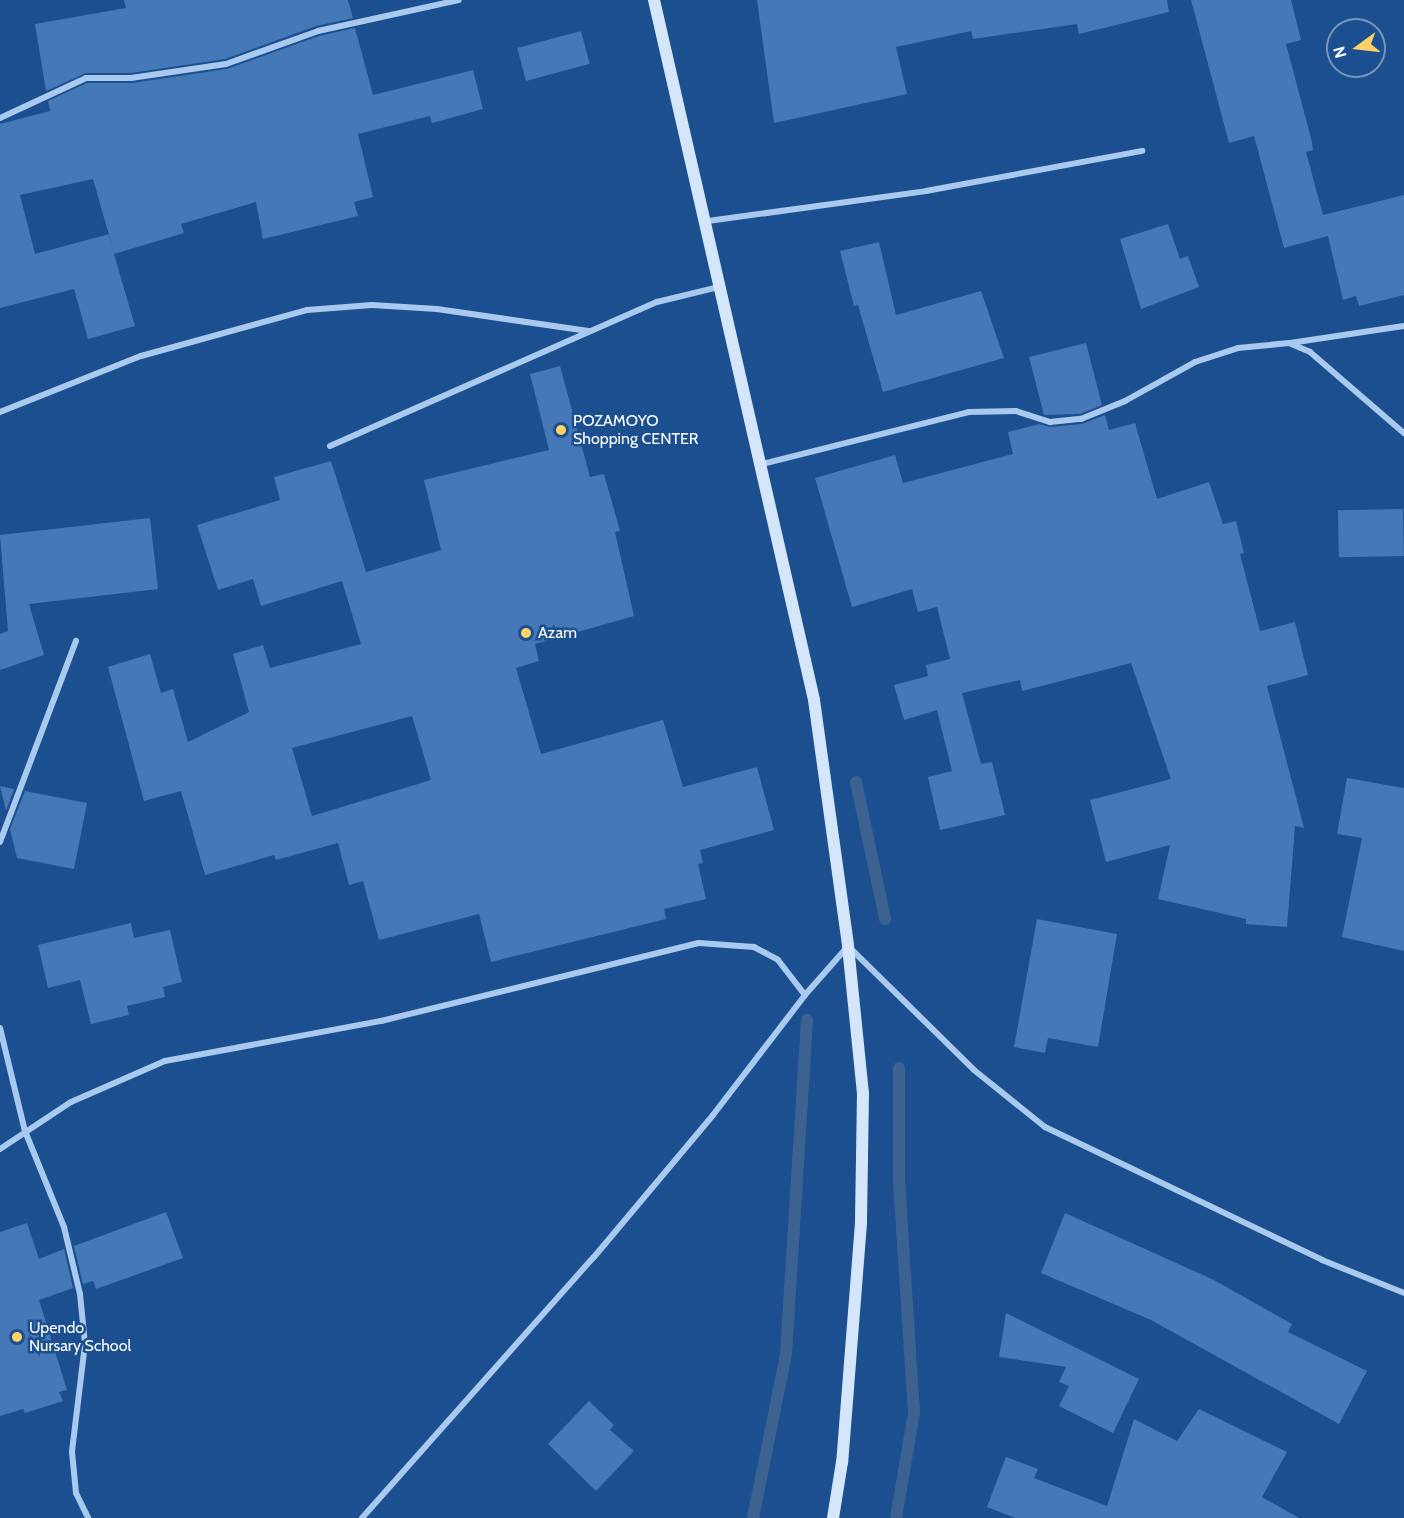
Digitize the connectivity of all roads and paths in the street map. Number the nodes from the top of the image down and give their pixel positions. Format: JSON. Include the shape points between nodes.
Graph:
{"nodes":[{"id":1,"x":459,"y":0,"type":"edge"},
{"id":2,"x":654,"y":0,"type":"edge"},
{"id":3,"x":0,"y":118,"type":"edge"},
{"id":4,"x":1142,"y":151,"type":"dead end"},
{"id":5,"x":708,"y":221,"type":"junction"},
{"id":6,"x":723,"y":286,"type":"junction"},
{"id":7,"x":1404,"y":326,"type":"edge"},
{"id":8,"x":588,"y":331,"type":"junction"},
{"id":9,"x":1290,"y":343,"type":"junction"},
{"id":10,"x":0,"y":412,"type":"edge"},
{"id":11,"x":1404,"y":433,"type":"edge"},
{"id":12,"x":330,"y":446,"type":"dead end"},
{"id":13,"x":762,"y":464,"type":"junction"},
{"id":14,"x":76,"y":641,"type":"dead end"},
{"id":15,"x":0,"y":842,"type":"edge"},
{"id":16,"x":849,"y":945,"type":"junction"},
{"id":17,"x":805,"y":995,"type":"junction"},
{"id":18,"x":0,"y":1028,"type":"edge"},
{"id":19,"x":25,"y":1131,"type":"junction"},
{"id":20,"x":0,"y":1149,"type":"edge"},
{"id":21,"x":1404,"y":1293,"type":"edge"},
{"id":22,"x":88,"y":1518,"type":"edge"},
{"id":23,"x":362,"y":1518,"type":"edge"},
{"id":24,"x":833,"y":1518,"type":"edge"}],
"edges":[{"from":1,"to":3,"type":"street","via":[[318,31],[226,64],[131,78],[86,78]]},
{"from":2,"to":5,"type":"main road"},
{"from":4,"to":5,"type":"street","via":[[926,191]]},
{"from":5,"to":6,"type":"main road"},
{"from":6,"to":8,"type":"street","via":[[657,302]]},
{"from":6,"to":13,"type":"main road"},
{"from":7,"to":9,"type":"street"},
{"from":8,"to":10,"type":"street","via":[[437,309],[372,305],[307,310],[141,356]]},
{"from":8,"to":12,"type":"street"},
{"from":9,"to":11,"type":"street","via":[[1310,352]]},
{"from":9,"to":13,"type":"street","via":[[1238,348],[1195,362],[1117,405],[1081,419],[1050,422],[1016,411],[977,411]]},
{"from":13,"to":16,"type":"main road","via":[[814,700]]},
{"from":14,"to":15,"type":"street"},
{"from":16,"to":17,"type":"street"},
{"from":16,"to":21,"type":"street","via":[[974,1070],[1046,1127],[1282,1242]]},
{"from":16,"to":24,"type":"main road","via":[[863,1093],[861,1223],[842,1462]]},
{"from":17,"to":19,"type":"street","via":[[778,960],[754,947],[699,943],[381,1021],[165,1061],[101,1087]]},
{"from":17,"to":23,"type":"street","via":[[691,1142]]},
{"from":18,"to":19,"type":"street"},
{"from":19,"to":20,"type":"street"},
{"from":19,"to":22,"type":"street","via":[[64,1227],[80,1294],[85,1344],[72,1452],[76,1493]]}]}
